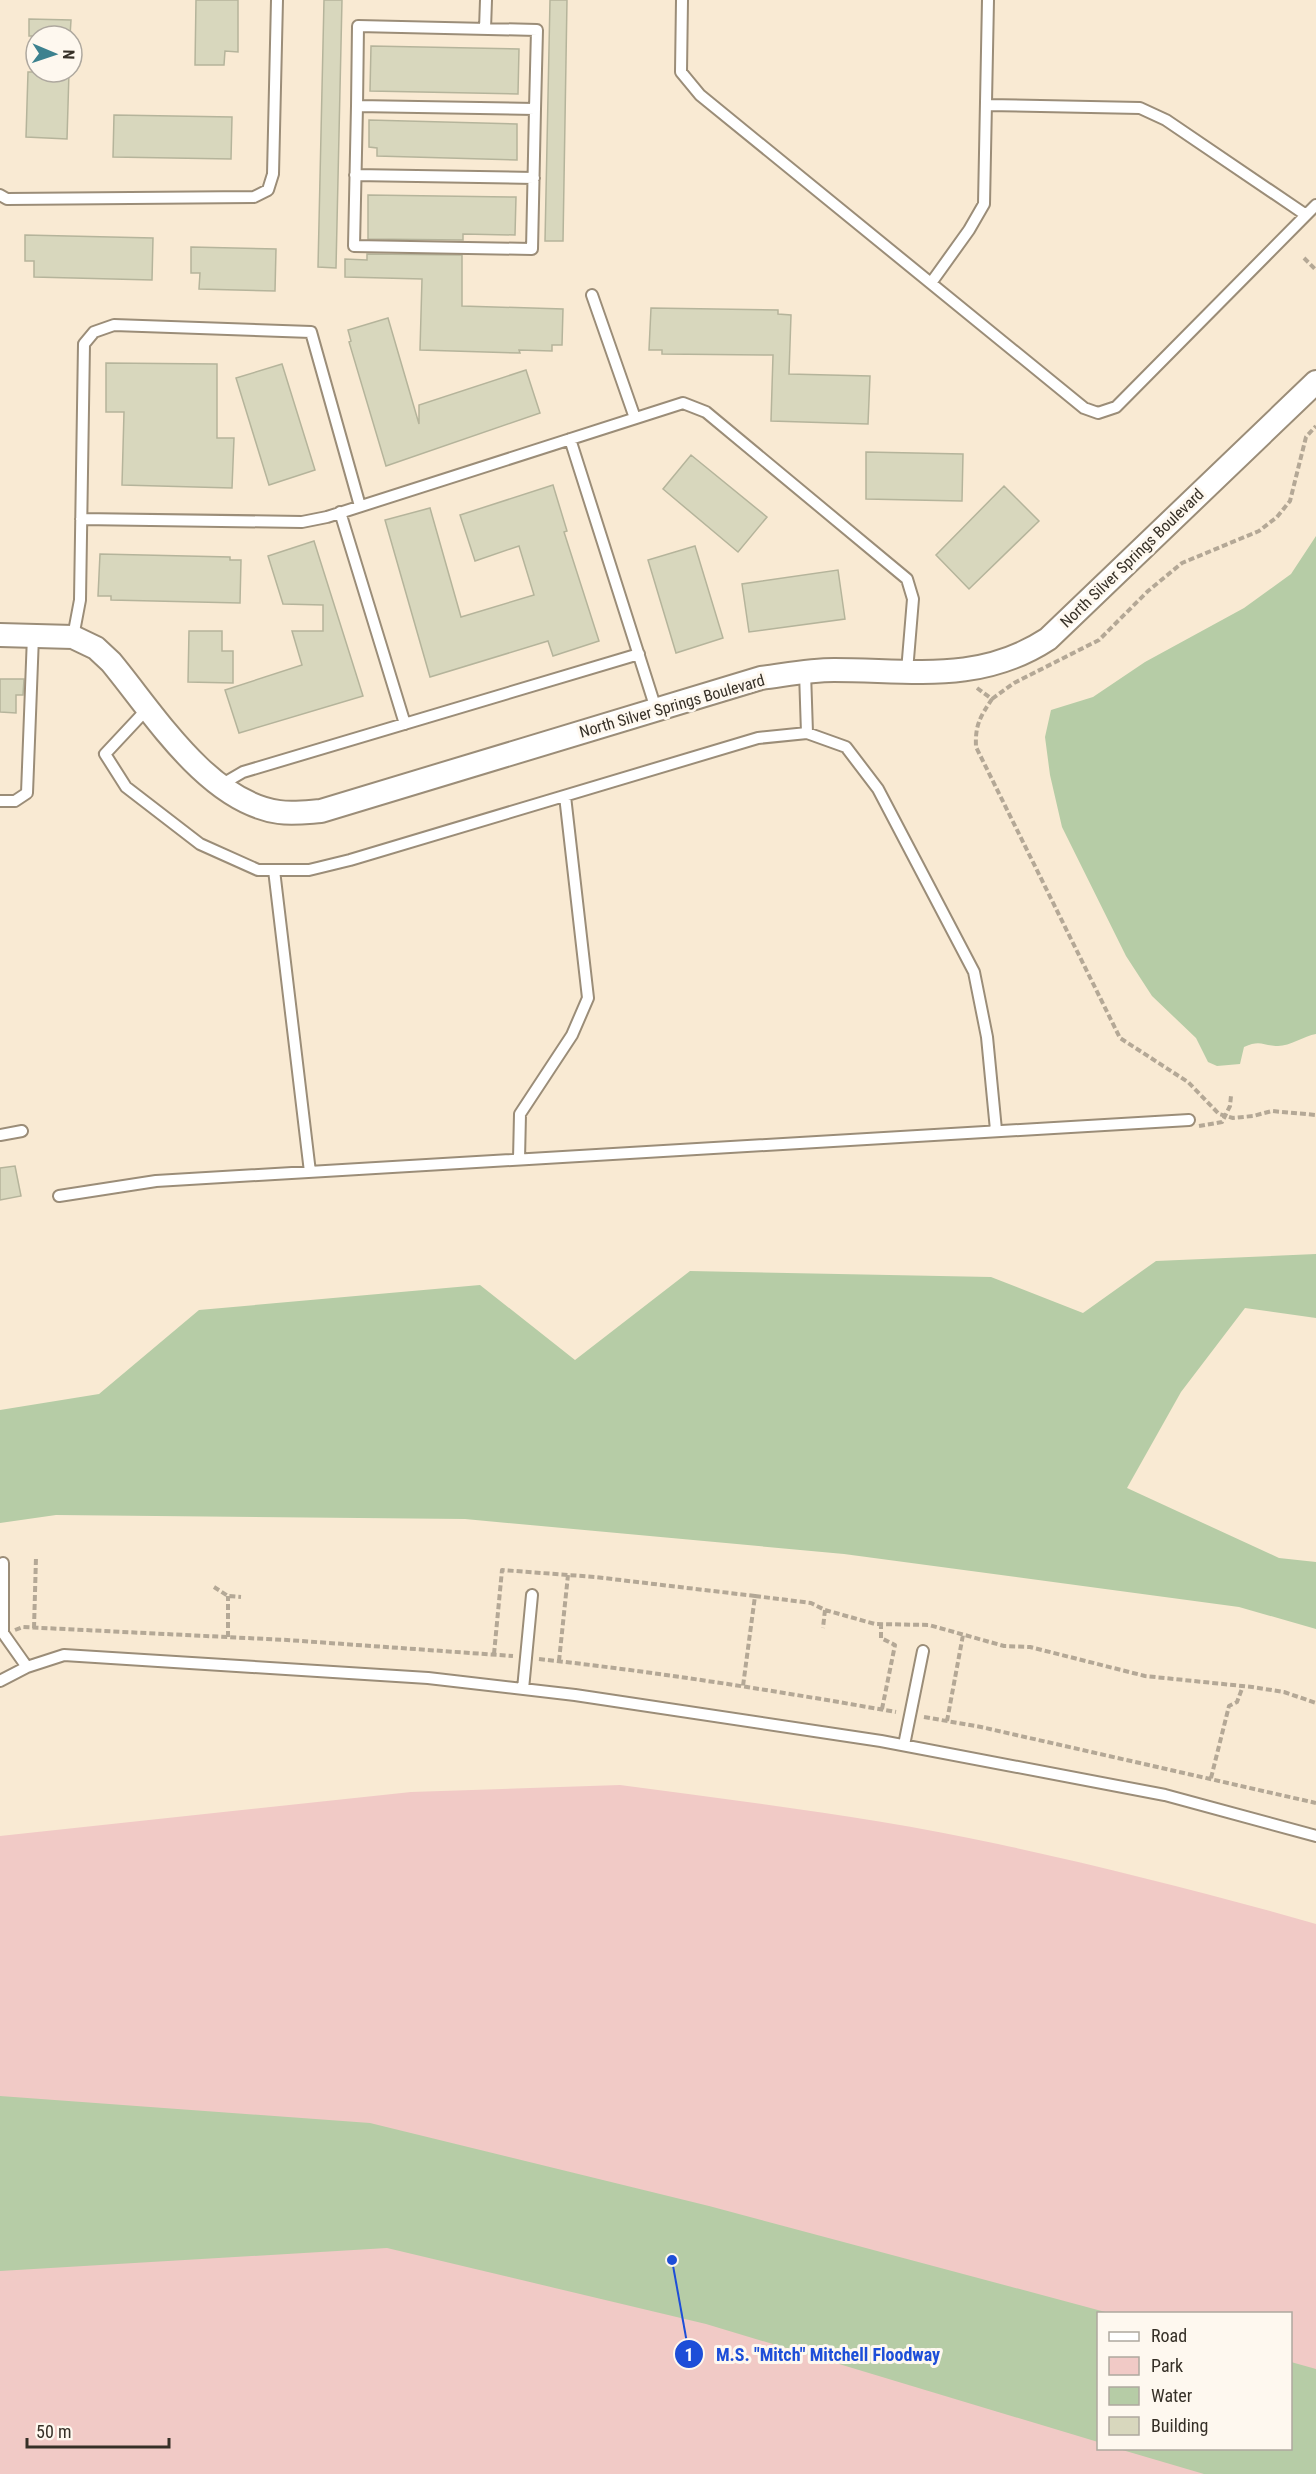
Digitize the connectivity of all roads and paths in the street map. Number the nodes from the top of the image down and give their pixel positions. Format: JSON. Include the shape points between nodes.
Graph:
{"nodes":[{"id":1,"x":277,"y":0,"type":"edge"},
{"id":2,"x":486,"y":0,"type":"edge"},
{"id":3,"x":682,"y":0,"type":"edge"},
{"id":4,"x":988,"y":0,"type":"edge"},
{"id":5,"x":485,"y":29,"type":"junction"},
{"id":6,"x":986,"y":105,"type":"junction"},
{"id":7,"x":357,"y":106,"type":"junction"},
{"id":8,"x":535,"y":109,"type":"junction"},
{"id":9,"x":356,"y":175,"type":"junction"},
{"id":10,"x":534,"y":178,"type":"junction"},
{"id":11,"x":0,"y":195,"type":"edge"},
{"id":12,"x":1316,"y":205,"type":"edge"},
{"id":13,"x":1306,"y":215,"type":"junction"},
{"id":14,"x":1304,"y":258,"type":"dead end"},
{"id":15,"x":1316,"y":270,"type":"edge"},
{"id":16,"x":931,"y":283,"type":"junction"},
{"id":17,"x":592,"y":295,"type":"dead end"},
{"id":18,"x":1316,"y":382,"type":"edge"},
{"id":19,"x":635,"y":418,"type":"junction"},
{"id":20,"x":1316,"y":426,"type":"edge"},
{"id":21,"x":570,"y":439,"type":"junction"},
{"id":22,"x":360,"y":506,"type":"junction"},
{"id":23,"x":340,"y":513,"type":"junction"},
{"id":24,"x":81,"y":519,"type":"junction"},
{"id":25,"x":0,"y":635,"type":"edge"},
{"id":26,"x":33,"y":636,"type":"junction"},
{"id":27,"x":73,"y":637,"type":"junction"},
{"id":28,"x":639,"y":654,"type":"junction"},
{"id":29,"x":907,"y":671,"type":"junction"},
{"id":30,"x":805,"y":672,"type":"junction"},
{"id":31,"x":971,"y":684,"type":"dead end"},
{"id":32,"x":992,"y":699,"type":"junction"},
{"id":33,"x":148,"y":707,"type":"junction"},
{"id":34,"x":656,"y":709,"type":"junction"},
{"id":35,"x":405,"y":724,"type":"junction"},
{"id":36,"x":807,"y":733,"type":"junction"},
{"id":37,"x":219,"y":786,"type":"junction"},
{"id":38,"x":565,"y":796,"type":"junction"},
{"id":39,"x":0,"y":801,"type":"edge"},
{"id":40,"x":274,"y":870,"type":"junction"},
{"id":41,"x":1231,"y":1096,"type":"dead end"},
{"id":42,"x":1316,"y":1115,"type":"edge"},
{"id":43,"x":1226,"y":1116,"type":"junction"},
{"id":44,"x":1192,"y":1123,"type":"joint"},
{"id":45,"x":996,"y":1130,"type":"junction"},
{"id":46,"x":22,"y":1131,"type":"dead end"},
{"id":47,"x":0,"y":1136,"type":"edge"},
{"id":48,"x":519,"y":1159,"type":"junction"},
{"id":49,"x":310,"y":1172,"type":"junction"},
{"id":50,"x":59,"y":1196,"type":"dead end"},
{"id":51,"x":36,"y":1557,"type":"dead end"},
{"id":52,"x":3,"y":1563,"type":"dead end"},
{"id":53,"x":568,"y":1575,"type":"junction"},
{"id":54,"x":214,"y":1587,"type":"dead end"},
{"id":55,"x":532,"y":1595,"type":"dead end"},
{"id":56,"x":228,"y":1596,"type":"junction"},
{"id":57,"x":756,"y":1596,"type":"junction"},
{"id":58,"x":241,"y":1597,"type":"dead end"},
{"id":59,"x":825,"y":1610,"type":"junction"},
{"id":60,"x":881,"y":1623,"type":"junction"},
{"id":61,"x":34,"y":1628,"type":"junction"},
{"id":62,"x":823,"y":1628,"type":"dead end"},
{"id":63,"x":3,"y":1634,"type":"junction"},
{"id":64,"x":963,"y":1635,"type":"junction"},
{"id":65,"x":228,"y":1637,"type":"junction"},
{"id":66,"x":923,"y":1651,"type":"dead end"},
{"id":67,"x":494,"y":1654,"type":"junction"},
{"id":68,"x":526,"y":1657,"type":"junction"},
{"id":69,"x":559,"y":1661,"type":"junction"},
{"id":70,"x":27,"y":1667,"type":"junction"},
{"id":71,"x":0,"y":1681,"type":"edge"},
{"id":72,"x":743,"y":1686,"type":"junction"},
{"id":73,"x":1243,"y":1686,"type":"junction"},
{"id":74,"x":523,"y":1689,"type":"junction"},
{"id":75,"x":1316,"y":1703,"type":"edge"},
{"id":76,"x":882,"y":1709,"type":"junction"},
{"id":77,"x":910,"y":1714,"type":"junction"},
{"id":78,"x":947,"y":1721,"type":"junction"},
{"id":79,"x":904,"y":1745,"type":"junction"},
{"id":80,"x":1211,"y":1778,"type":"junction"},
{"id":81,"x":1316,"y":1803,"type":"edge"},
{"id":82,"x":1316,"y":1836,"type":"edge"}],
"edges":[{"from":1,"to":11,"type":"lane","via":[[273,174],[268,189],[254,197],[7,199]]},
{"from":2,"to":5,"type":"lane"},
{"from":3,"to":16,"type":"lane","via":[[681,72],[700,95]]},
{"from":4,"to":6,"type":"lane"},
{"from":5,"to":7,"type":"lane","via":[[358,26]]},
{"from":5,"to":8,"type":"lane","via":[[537,30]]},
{"from":6,"to":13,"type":"lane","via":[[1140,108],[1166,120]]},
{"from":6,"to":16,"type":"lane","via":[[984,204]]},
{"from":7,"to":8,"type":"lane"},
{"from":7,"to":9,"type":"lane"},
{"from":8,"to":10,"type":"lane"},
{"from":9,"to":10,"type":"lane"},
{"from":9,"to":10,"type":"lane","via":[[354,246],[532,249]]},
{"from":12,"to":13,"type":"lane"},
{"from":13,"to":16,"type":"lane","via":[[1116,407],[1098,413],[1084,408]]},
{"from":14,"to":15,"type":"path"},
{"from":17,"to":19,"type":"lane"},
{"from":18,"to":29,"type":"street","name":"North Silver Springs Boulevard","via":[[1048,639],[986,667]]},
{"from":19,"to":21,"type":"lane"},
{"from":19,"to":29,"type":"lane","via":[[682,403],[706,412],[907,579],[913,599]]},
{"from":20,"to":32,"type":"path","via":[[1306,437],[1290,501],[1277,518],[1258,531],[1182,563],[1100,640],[1014,683]]},
{"from":21,"to":22,"type":"lane"},
{"from":21,"to":28,"type":"lane"},
{"from":22,"to":23,"type":"lane"},
{"from":22,"to":24,"type":"lane","via":[[311,332],[114,325],[94,332],[84,344]]},
{"from":23,"to":24,"type":"lane","via":[[302,522]]},
{"from":23,"to":35,"type":"lane"},
{"from":24,"to":27,"type":"lane","via":[[80,600]]},
{"from":25,"to":26,"type":"street","name":"North Silver Springs Boulevard"},
{"from":26,"to":27,"type":"street","name":"North Silver Springs Boulevard"},
{"from":26,"to":39,"type":"lane","via":[[27,793],[15,801]]},
{"from":27,"to":33,"type":"street","name":"North Silver Springs Boulevard","via":[[96,648]]},
{"from":28,"to":34,"type":"lane"},
{"from":28,"to":35,"type":"lane"},
{"from":29,"to":30,"type":"street","name":"North Silver Springs Boulevard"},
{"from":30,"to":34,"type":"street","name":"North Silver Springs Boulevard","via":[[761,678]]},
{"from":30,"to":36,"type":"lane"},
{"from":31,"to":32,"type":"path"},
{"from":32,"to":43,"type":"path","via":[[975,731],[976,747],[1120,1038],[1172,1071]]},
{"from":33,"to":37,"type":"street","name":"North Silver Springs Boulevard","via":[[196,766]]},
{"from":33,"to":40,"type":"lane","via":[[105,754],[126,787],[200,844],[258,870]]},
{"from":34,"to":37,"type":"street","name":"North Silver Springs Boulevard","via":[[321,811],[278,812]]},
{"from":35,"to":37,"type":"lane","via":[[243,772]]},
{"from":36,"to":38,"type":"lane","via":[[758,738]]},
{"from":36,"to":45,"type":"lane","via":[[846,747],[878,789],[974,972],[987,1037]]},
{"from":38,"to":40,"type":"lane","via":[[350,860],[309,870]]},
{"from":38,"to":48,"type":"lane","via":[[588,998],[572,1035],[520,1114]]},
{"from":40,"to":49,"type":"lane"},
{"from":41,"to":43,"type":"path"},
{"from":42,"to":43,"type":"path","via":[[1272,1111]]},
{"from":43,"to":44,"type":"path","via":[[1222,1122]]},
{"from":44,"to":45,"type":"lane"},
{"from":45,"to":48,"type":"lane"},
{"from":46,"to":47,"type":"lane"},
{"from":48,"to":49,"type":"lane"},
{"from":49,"to":50,"type":"lane","via":[[156,1181]]},
{"from":51,"to":61,"type":"path"},
{"from":52,"to":63,"type":"lane"},
{"from":53,"to":57,"type":"path"},
{"from":53,"to":67,"type":"path","via":[[502,1570]]},
{"from":53,"to":69,"type":"path"},
{"from":54,"to":56,"type":"path"},
{"from":55,"to":68,"type":"lane"},
{"from":56,"to":58,"type":"path"},
{"from":56,"to":65,"type":"path"},
{"from":57,"to":59,"type":"path","via":[[812,1603]]},
{"from":57,"to":72,"type":"path"},
{"from":59,"to":60,"type":"path"},
{"from":59,"to":62,"type":"path"},
{"from":60,"to":64,"type":"path","via":[[929,1625]]},
{"from":60,"to":76,"type":"path","via":[[881,1638],[895,1645]]},
{"from":61,"to":63,"type":"path","via":[[23,1627]]},
{"from":61,"to":65,"type":"path"},
{"from":63,"to":70,"type":"lane"},
{"from":64,"to":73,"type":"path","via":[[1004,1646],[1030,1647],[1145,1676]]},
{"from":64,"to":78,"type":"path"},
{"from":65,"to":67,"type":"path"},
{"from":66,"to":77,"type":"lane"},
{"from":67,"to":68,"type":"path"},
{"from":68,"to":69,"type":"path"},
{"from":68,"to":74,"type":"lane"},
{"from":69,"to":72,"type":"path"},
{"from":70,"to":71,"type":"lane"},
{"from":70,"to":74,"type":"lane","via":[[64,1655],[428,1678]]},
{"from":72,"to":76,"type":"path"},
{"from":73,"to":75,"type":"path","via":[[1284,1692]]},
{"from":73,"to":80,"type":"path","via":[[1241,1696],[1229,1706]]},
{"from":74,"to":79,"type":"lane"},
{"from":76,"to":77,"type":"path"},
{"from":77,"to":78,"type":"path"},
{"from":77,"to":79,"type":"lane"},
{"from":78,"to":80,"type":"path"},
{"from":79,"to":82,"type":"lane","via":[[1165,1795]]},
{"from":80,"to":81,"type":"path"}]}
